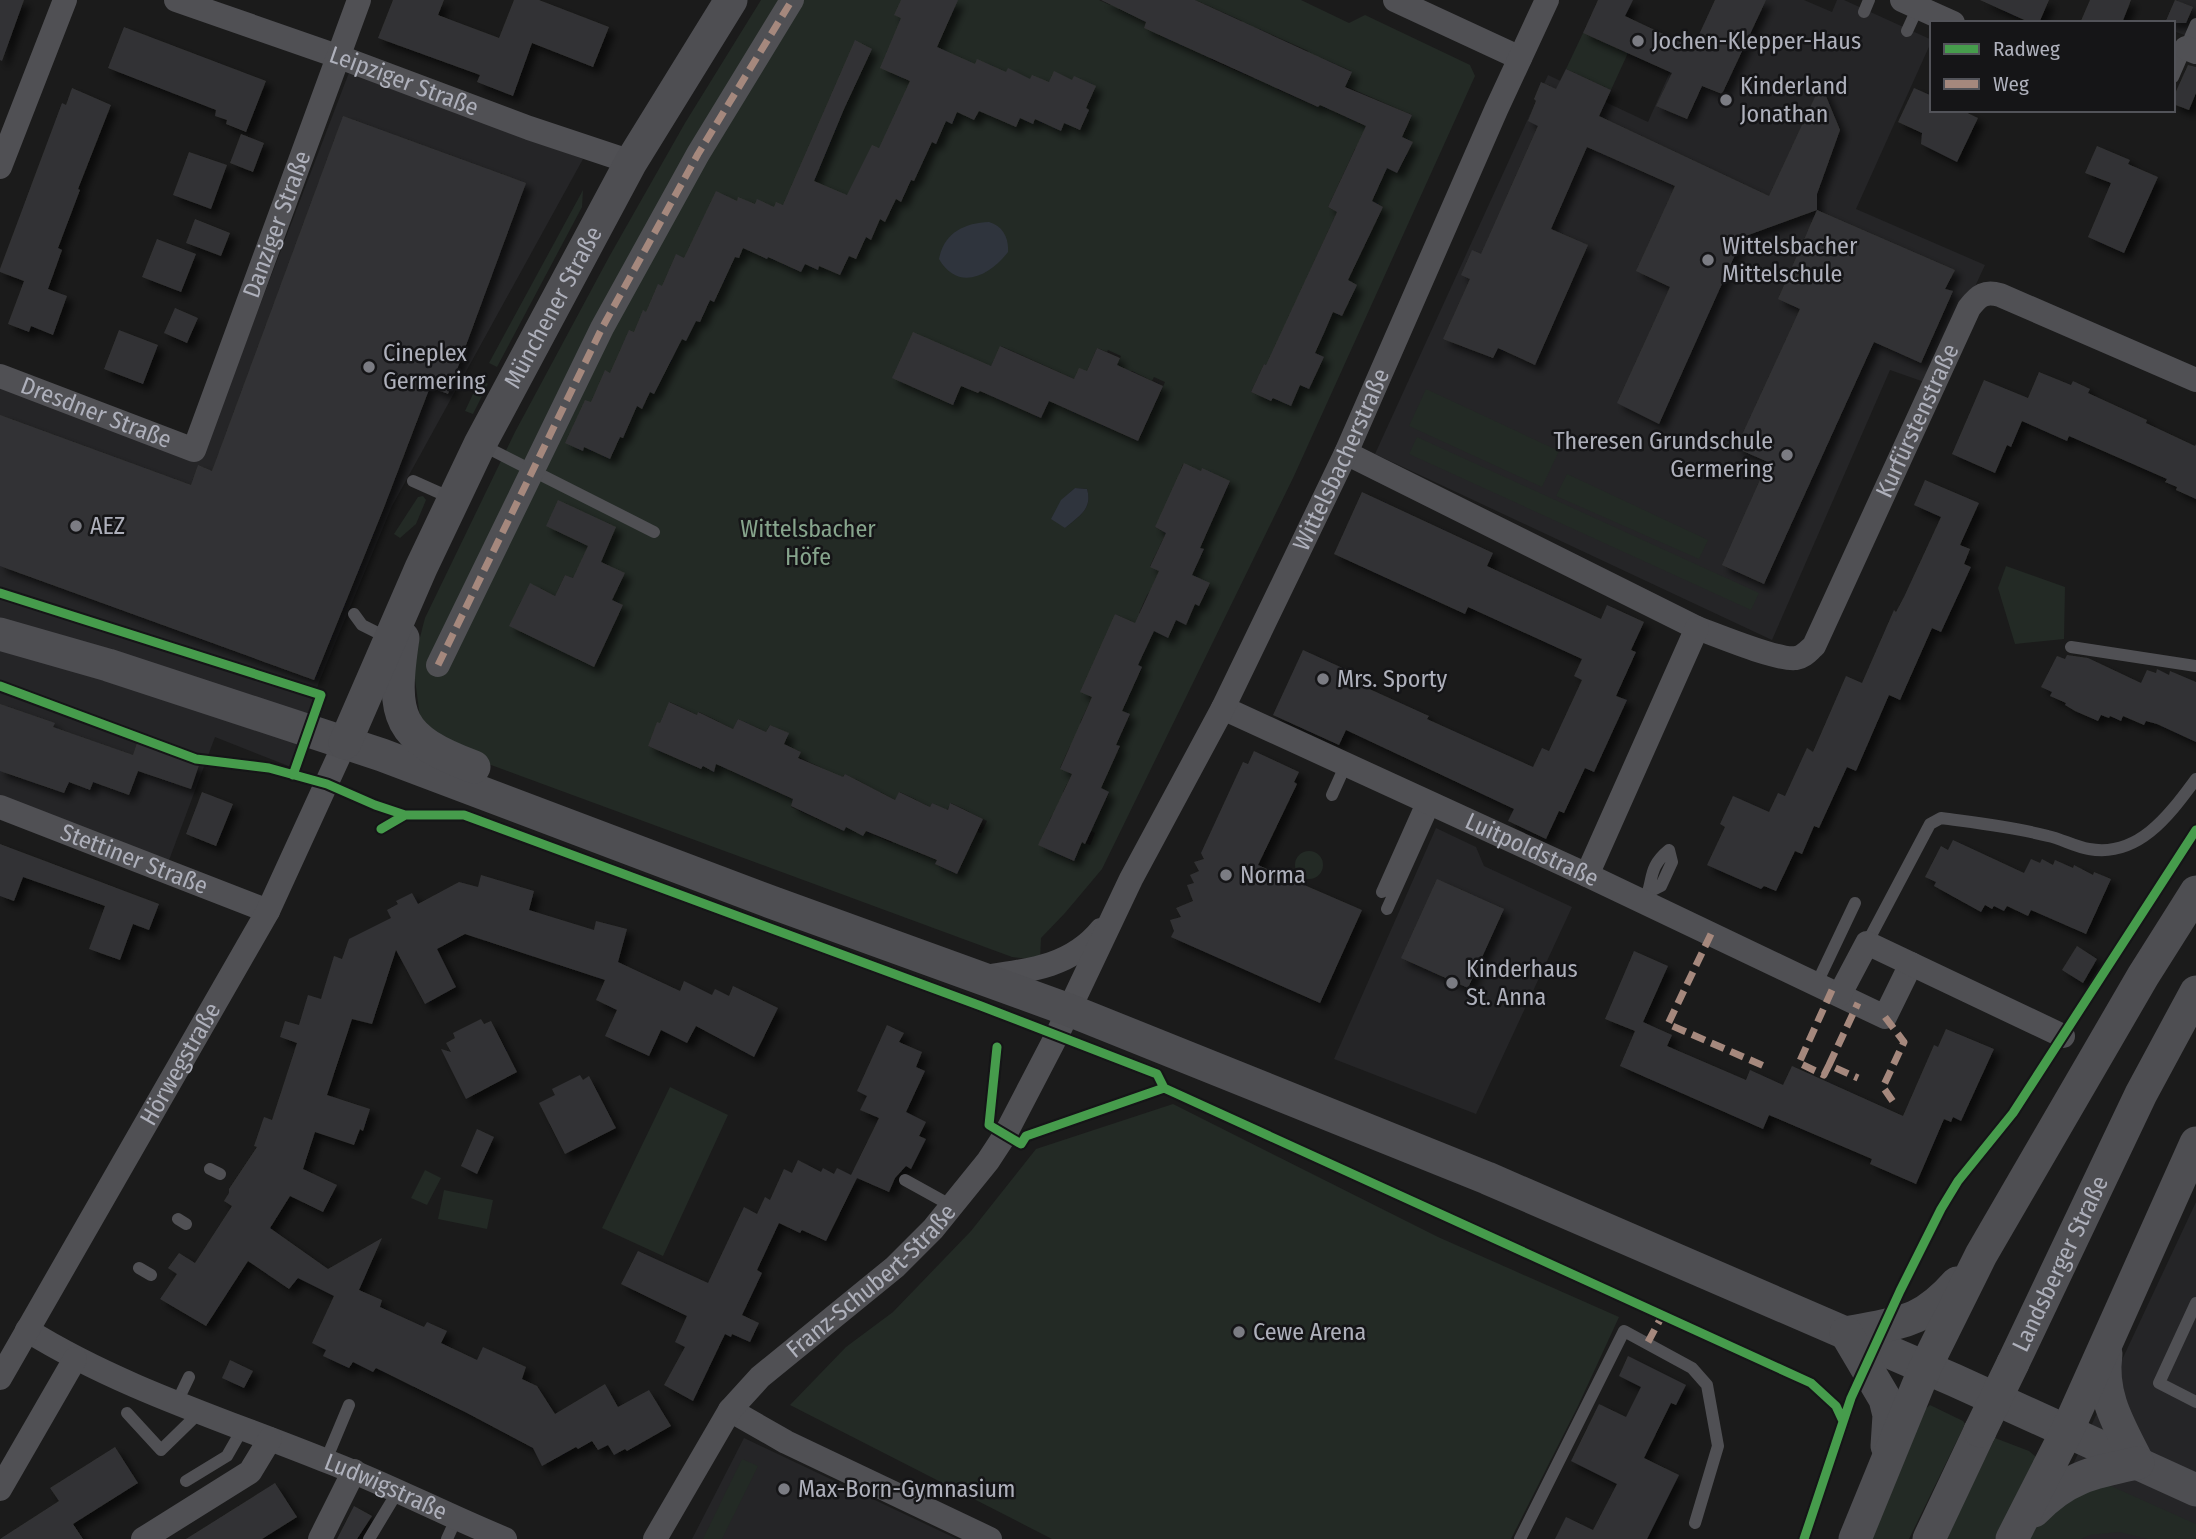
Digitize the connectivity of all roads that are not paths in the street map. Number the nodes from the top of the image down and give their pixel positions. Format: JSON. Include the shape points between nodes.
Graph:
{"nodes":[{"id":1,"x":65,"y":0,"type":"edge"},
{"id":2,"x":176,"y":0,"type":"edge"},
{"id":3,"x":359,"y":0,"type":"edge"},
{"id":4,"x":792,"y":0,"type":"edge"},
{"id":5,"x":1395,"y":0,"type":"edge"},
{"id":6,"x":1547,"y":0,"type":"edge"},
{"id":7,"x":723,"y":3,"type":"edge"},
{"id":8,"x":1910,"y":4,"type":"edge"},
{"id":9,"x":1948,"y":21,"type":"edge"},
{"id":10,"x":2196,"y":24,"type":"edge"},
{"id":11,"x":1907,"y":30,"type":"dead end"},
{"id":12,"x":2191,"y":50,"type":"edge"},
{"id":13,"x":337,"y":56,"type":"junction"},
{"id":14,"x":1520,"y":58,"type":"junction"},
{"id":15,"x":2175,"y":75,"type":"edge"},
{"id":16,"x":631,"y":162,"type":"junction"},
{"id":17,"x":0,"y":167,"type":"edge"},
{"id":18,"x":0,"y":376,"type":"edge"},
{"id":19,"x":2196,"y":380,"type":"edge"},
{"id":20,"x":480,"y":444,"type":"junction"},
{"id":21,"x":194,"y":450,"type":"joint"},
{"id":22,"x":1346,"y":453,"type":"junction"},
{"id":23,"x":531,"y":470,"type":"junction"},
{"id":24,"x":413,"y":481,"type":"dead end"},
{"id":25,"x":453,"y":499,"type":"junction"},
{"id":26,"x":654,"y":532,"type":"dead end"},
{"id":27,"x":409,"y":595,"type":"junction"},
{"id":28,"x":354,"y":614,"type":"dead end"},
{"id":29,"x":1697,"y":628,"type":"junction"},
{"id":30,"x":0,"y":634,"type":"edge"},
{"id":31,"x":390,"y":639,"type":"junction"},
{"id":32,"x":2071,"y":647,"type":"dead end"},
{"id":33,"x":438,"y":666,"type":"dead end"},
{"id":34,"x":2196,"y":666,"type":"edge"},
{"id":35,"x":1223,"y":708,"type":"junction"},
{"id":36,"x":345,"y":743,"type":"junction"},
{"id":37,"x":1346,"y":764,"type":"junction"},
{"id":38,"x":2196,"y":779,"type":"edge"},
{"id":39,"x":1332,"y":795,"type":"dead end"},
{"id":40,"x":1429,"y":803,"type":"junction"},
{"id":41,"x":0,"y":807,"type":"edge"},
{"id":42,"x":692,"y":872,"type":"junction"},
{"id":43,"x":1587,"y":875,"type":"junction"},
{"id":44,"x":1382,"y":892,"type":"dead end"},
{"id":45,"x":2196,"y":892,"type":"edge"},
{"id":46,"x":1855,"y":903,"type":"dead end"},
{"id":47,"x":1387,"y":909,"type":"dead end"},
{"id":48,"x":268,"y":911,"type":"junction"},
{"id":49,"x":1116,"y":911,"type":"junction"},
{"id":50,"x":1867,"y":943,"type":"junction"},
{"id":51,"x":1911,"y":964,"type":"junction"},
{"id":52,"x":981,"y":978,"type":"junction"},
{"id":53,"x":1817,"y":983,"type":"junction"},
{"id":54,"x":2196,"y":992,"type":"edge"},
{"id":55,"x":1840,"y":994,"type":"junction"},
{"id":56,"x":1069,"y":1010,"type":"junction"},
{"id":57,"x":2063,"y":1036,"type":"dead end"},
{"id":58,"x":2196,"y":1143,"type":"edge"},
{"id":59,"x":905,"y":1180,"type":"dead end"},
{"id":60,"x":952,"y":1206,"type":"junction"},
{"id":61,"x":1981,"y":1255,"type":"junction"},
{"id":62,"x":139,"y":1268,"type":"dead end"},
{"id":63,"x":151,"y":1275,"type":"dead end"},
{"id":64,"x":2196,"y":1303,"type":"edge"},
{"id":65,"x":27,"y":1330,"type":"junction"},
{"id":66,"x":1846,"y":1333,"type":"junction"},
{"id":67,"x":2109,"y":1334,"type":"junction"},
{"id":68,"x":75,"y":1359,"type":"junction"},
{"id":69,"x":1925,"y":1368,"type":"junction"},
{"id":70,"x":189,"y":1377,"type":"dead end"},
{"id":71,"x":0,"y":1378,"type":"edge"},
{"id":72,"x":177,"y":1402,"type":"junction"},
{"id":73,"x":2196,"y":1402,"type":"edge"},
{"id":74,"x":349,"y":1405,"type":"dead end"},
{"id":75,"x":730,"y":1410,"type":"junction"},
{"id":76,"x":201,"y":1412,"type":"junction"},
{"id":77,"x":127,"y":1413,"type":"dead end"},
{"id":78,"x":243,"y":1428,"type":"junction"},
{"id":79,"x":2067,"y":1431,"type":"junction"},
{"id":80,"x":270,"y":1439,"type":"junction"},
{"id":81,"x":326,"y":1460,"type":"junction"},
{"id":82,"x":1886,"y":1463,"type":"junction"},
{"id":83,"x":2138,"y":1463,"type":"junction"},
{"id":84,"x":354,"y":1471,"type":"junction"},
{"id":85,"x":186,"y":1481,"type":"dead end"},
{"id":86,"x":0,"y":1489,"type":"edge"},
{"id":87,"x":2196,"y":1490,"type":"edge"},
{"id":88,"x":398,"y":1491,"type":"junction"},
{"id":89,"x":1695,"y":1523,"type":"dead end"},
{"id":90,"x":452,"y":1528,"type":"edge"},
{"id":91,"x":2014,"y":1535,"type":"edge"},
{"id":92,"x":502,"y":1538,"type":"edge"},
{"id":93,"x":143,"y":1539,"type":"edge"},
{"id":94,"x":320,"y":1539,"type":"edge"},
{"id":95,"x":369,"y":1539,"type":"edge"},
{"id":96,"x":655,"y":1539,"type":"edge"},
{"id":97,"x":990,"y":1539,"type":"edge"},
{"id":98,"x":1520,"y":1539,"type":"edge"},
{"id":99,"x":1854,"y":1539,"type":"edge"},
{"id":100,"x":1929,"y":1539,"type":"edge"}],
"edges":[{"from":1,"to":17,"type":"street"},
{"from":2,"to":13,"type":"street","name":"Leipziger Straße"},
{"from":3,"to":13,"type":"street","name":"Danziger Straße"},
{"from":4,"to":23,"type":"street","via":[[715,124],[601,328]]},
{"from":5,"to":14,"type":"street"},
{"from":6,"to":14,"type":"street","name":"Wittelsbacherstraße"},
{"from":7,"to":16,"type":"main road","name":"Münchener Straße"},
{"from":8,"to":9,"type":"street"},
{"from":8,"to":11,"type":"lane"},
{"from":10,"to":12,"type":"lane"},
{"from":12,"to":15,"type":"lane"},
{"from":13,"to":16,"type":"street","name":"Leipziger Straße"},
{"from":13,"to":21,"type":"street","name":"Danziger Straße"},
{"from":14,"to":22,"type":"street","name":"Wittelsbacherstraße"},
{"from":16,"to":20,"type":"main road","name":"Münchener Straße"},
{"from":18,"to":21,"type":"street","name":"Dresdner Straße"},
{"from":19,"to":29,"type":"street","name":"Kurfürstenstraße","via":[[2000,295],[1989,292],[1978,297],[1814,646],[1793,659]]},
{"from":20,"to":23,"type":"lane"},
{"from":20,"to":25,"type":"main road","name":"Münchener Straße"},
{"from":22,"to":29,"type":"street","name":"Kurfürstenstraße"},
{"from":22,"to":35,"type":"street","name":"Wittelsbacherstraße"},
{"from":23,"to":26,"type":"lane"},
{"from":23,"to":33,"type":"street"},
{"from":24,"to":25,"type":"lane"},
{"from":25,"to":27,"type":"main road","name":"Münchener Straße"},
{"from":27,"to":31,"type":"main road","name":"Münchener Straße"},
{"from":27,"to":42,"type":"main road","via":[[397,680],[410,732],[440,754],[668,839]]},
{"from":28,"to":31,"type":"lane","via":[[362,625]]},
{"from":29,"to":43,"type":"street"},
{"from":30,"to":36,"type":"main road"},
{"from":31,"to":36,"type":"main road","name":"Münchener Straße"},
{"from":32,"to":34,"type":"lane"},
{"from":35,"to":37,"type":"street","name":"Luitpoldstraße"},
{"from":35,"to":49,"type":"street","name":"Wittelsbacherstraße"},
{"from":36,"to":42,"type":"main road"},
{"from":36,"to":48,"type":"street","name":"Hörwegstraße"},
{"from":37,"to":39,"type":"lane"},
{"from":37,"to":40,"type":"street","name":"Luitpoldstraße"},
{"from":38,"to":50,"type":"lane","via":[[2151,834],[2136,844],[2107,849],[2090,850],[2049,836],[1941,818],[1930,824]]},
{"from":40,"to":43,"type":"street","name":"Luitpoldstraße"},
{"from":40,"to":44,"type":"lane"},
{"from":40,"to":47,"type":"lane"},
{"from":41,"to":48,"type":"street","name":"Stettiner Straße"},
{"from":42,"to":52,"type":"main road"},
{"from":43,"to":53,"type":"street","name":"Luitpoldstraße","via":[[1647,897]]},
{"from":45,"to":61,"type":"main road"},
{"from":46,"to":53,"type":"lane"},
{"from":48,"to":65,"type":"street","name":"Hörwegstraße"},
{"from":49,"to":52,"type":"street","name":"Wittelsbacherstraße","via":[[1090,943],[1071,957]]},
{"from":49,"to":56,"type":"street","name":"Wittelsbacherstraße"},
{"from":50,"to":51,"type":"street"},
{"from":50,"to":55,"type":"street"},
{"from":51,"to":55,"type":"street","name":"Luitpoldstraße","via":[[1885,1017]]},
{"from":51,"to":57,"type":"street"},
{"from":52,"to":56,"type":"main road"},
{"from":53,"to":55,"type":"street","name":"Luitpoldstraße"},
{"from":54,"to":100,"type":"main road","name":"Landsberger Straße","bridge":true,"via":[[2141,1094]]},
{"from":56,"to":60,"type":"street","name":"Franz-Schubert-Straße","via":[[1005,1135]]},
{"from":56,"to":66,"type":"main road","via":[[1487,1178]]},
{"from":58,"to":67,"type":"main road"},
{"from":59,"to":60,"type":"lane"},
{"from":60,"to":75,"type":"street","name":"Franz-Schubert-Straße","via":[[895,1267],[760,1377]]},
{"from":61,"to":66,"type":"main road","via":[[1926,1313]]},
{"from":61,"to":69,"type":"main road"},
{"from":62,"to":63,"type":"lane"},
{"from":64,"to":73,"type":"lane","via":[[2159,1384]]},
{"from":65,"to":68,"type":"street","name":"Ludwigstraße"},
{"from":65,"to":71,"type":"street","name":"Hörwegstraße"},
{"from":66,"to":69,"type":"main road"},
{"from":66,"to":82,"type":"main road","via":[[1885,1399]]},
{"from":67,"to":79,"type":"main road"},
{"from":67,"to":83,"type":"main road","via":[[2103,1374],[2108,1400]]},
{"from":68,"to":72,"type":"street","name":"Ludwigstraße"},
{"from":68,"to":86,"type":"street"},
{"from":69,"to":79,"type":"main road"},
{"from":69,"to":82,"type":"main road"},
{"from":70,"to":72,"type":"lane"},
{"from":72,"to":76,"type":"street","name":"Ludwigstraße"},
{"from":74,"to":81,"type":"lane"},
{"from":75,"to":96,"type":"street","name":"Franz-Schubert-Straße"},
{"from":75,"to":97,"type":"street","via":[[786,1442]]},
{"from":76,"to":77,"type":"lane","via":[[162,1450]]},
{"from":76,"to":78,"type":"street","name":"Ludwigstraße"},
{"from":78,"to":80,"type":"street","name":"Ludwigstraße"},
{"from":78,"to":85,"type":"lane","via":[[227,1456]]},
{"from":79,"to":83,"type":"main road"},
{"from":79,"to":91,"type":"main road"},
{"from":80,"to":81,"type":"street","name":"Ludwigstraße"},
{"from":80,"to":93,"type":"street","via":[[250,1472]]},
{"from":81,"to":84,"type":"street","name":"Ludwigstraße"},
{"from":82,"to":99,"type":"main road"},
{"from":83,"to":87,"type":"main road"},
{"from":83,"to":91,"type":"main road","via":[[2071,1481],[2051,1493]]},
{"from":84,"to":88,"type":"street","name":"Ludwigstraße"},
{"from":84,"to":94,"type":"street"},
{"from":88,"to":90,"type":"street","name":"Ludwigstraße"},
{"from":88,"to":95,"type":"lane"},
{"from":89,"to":98,"type":"lane","via":[[1718,1446],[1707,1385],[1692,1368],[1624,1331]]},
{"from":90,"to":92,"type":"street","name":"Ludwigstraße"}]}
